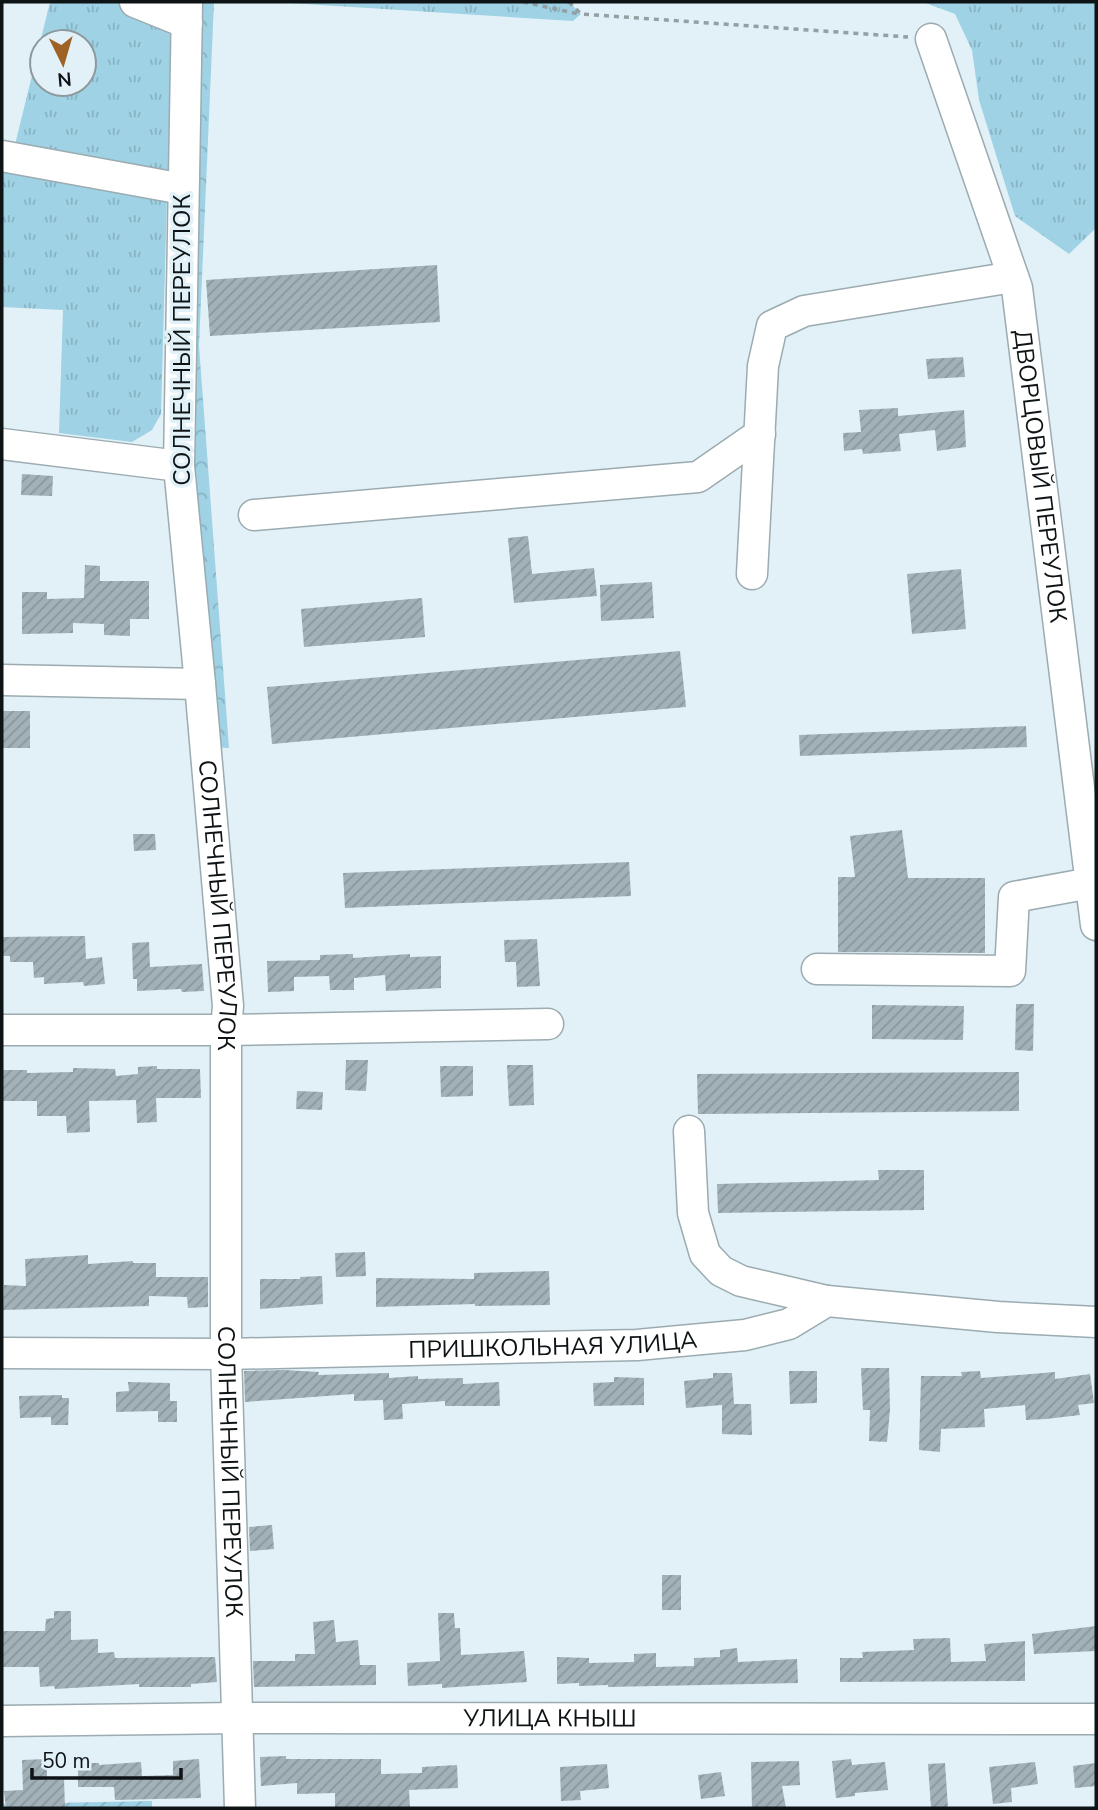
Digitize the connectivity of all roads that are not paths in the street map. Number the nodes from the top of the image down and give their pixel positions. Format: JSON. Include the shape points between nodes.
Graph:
{"nodes":[{"id":1,"x":135,"y":2,"type":"edge"},
{"id":2,"x":931,"y":39,"type":"road end"},
{"id":3,"x":2,"y":156,"type":"edge"},
{"id":4,"x":183,"y":189,"type":"junction"},
{"id":5,"x":1013,"y":277,"type":"junction"},
{"id":6,"x":760,"y":434,"type":"junction"},
{"id":7,"x":2,"y":444,"type":"edge"},
{"id":8,"x":179,"y":466,"type":"junction"},
{"id":9,"x":254,"y":515,"type":"dead end"},
{"id":10,"x":752,"y":574,"type":"dead end"},
{"id":11,"x":2,"y":680,"type":"edge"},
{"id":12,"x":200,"y":684,"type":"junction"},
{"id":13,"x":1091,"y":883,"type":"junction"},
{"id":14,"x":1096,"y":925,"type":"edge"},
{"id":15,"x":817,"y":969,"type":"dead end"},
{"id":16,"x":548,"y":1024,"type":"dead end"},
{"id":17,"x":2,"y":1030,"type":"edge"},
{"id":18,"x":226,"y":1030,"type":"junction"},
{"id":19,"x":689,"y":1131,"type":"dead end"},
{"id":20,"x":827,"y":1301,"type":"junction"},
{"id":21,"x":1096,"y":1322,"type":"edge"},
{"id":22,"x":2,"y":1353,"type":"edge"},
{"id":23,"x":226,"y":1354,"type":"junction"},
{"id":24,"x":238,"y":1718,"type":"junction"},
{"id":25,"x":1096,"y":1718,"type":"edge"},
{"id":26,"x":2,"y":1721,"type":"edge"},
{"id":27,"x":240,"y":1808,"type":"edge"}],
"edges":[{"from":1,"to":4,"type":"street","name":"СОЛНЕЧНЫЙ ПЕРЕУЛОК","via":[[187,14]]},
{"from":2,"to":5,"type":"street","name":"ДВОРЦОВЫЙ ПЕРЕУЛОК"},
{"from":3,"to":4,"type":"street"},
{"from":4,"to":8,"type":"street","name":"СОЛНЕЧНЫЙ ПЕРЕУЛОК"},
{"from":5,"to":6,"type":"street","via":[[804,311],[772,326],[763,366]]},
{"from":5,"to":13,"type":"street","name":"ДВОРЦОВЫЙ ПЕРЕУЛОК"},
{"from":6,"to":9,"type":"street","via":[[698,477]]},
{"from":6,"to":10,"type":"street"},
{"from":7,"to":8,"type":"street"},
{"from":8,"to":12,"type":"street","name":"СОЛНЕЧНЫЙ ПЕРЕУЛОК"},
{"from":11,"to":12,"type":"street"},
{"from":12,"to":18,"type":"street","name":"СОЛНЕЧНЫЙ ПЕРЕУЛОК","via":[[228,1006]]},
{"from":13,"to":14,"type":"street","name":"ДВОРЦОВЫЙ ПЕРЕУЛОК"},
{"from":13,"to":15,"type":"street","via":[[1014,897],[1010,971]]},
{"from":16,"to":18,"type":"street"},
{"from":17,"to":18,"type":"street"},
{"from":18,"to":23,"type":"street","name":"СОЛНЕЧНЫЙ ПЕРЕУЛОК"},
{"from":19,"to":20,"type":"street","via":[[693,1213],[705,1254],[721,1271],[741,1281]]},
{"from":20,"to":21,"type":"street"},
{"from":20,"to":23,"type":"street","name":"ПРИШКОЛЬНАЯ УЛИЦА","via":[[789,1324],[745,1335],[637,1345]]},
{"from":22,"to":23,"type":"street","name":"ПРИШКОЛЬНАЯ УЛИЦА"},
{"from":23,"to":24,"type":"street","name":"СОЛНЕЧНЫЙ ПЕРЕУЛОК"},
{"from":24,"to":25,"type":"street","name":"УЛИЦА КНЫШ"},
{"from":24,"to":26,"type":"street","name":"УЛИЦА КНЫШ"},
{"from":24,"to":27,"type":"street","name":"СОЛНЕЧНЫЙ ПЕРЕУЛОК"}]}
